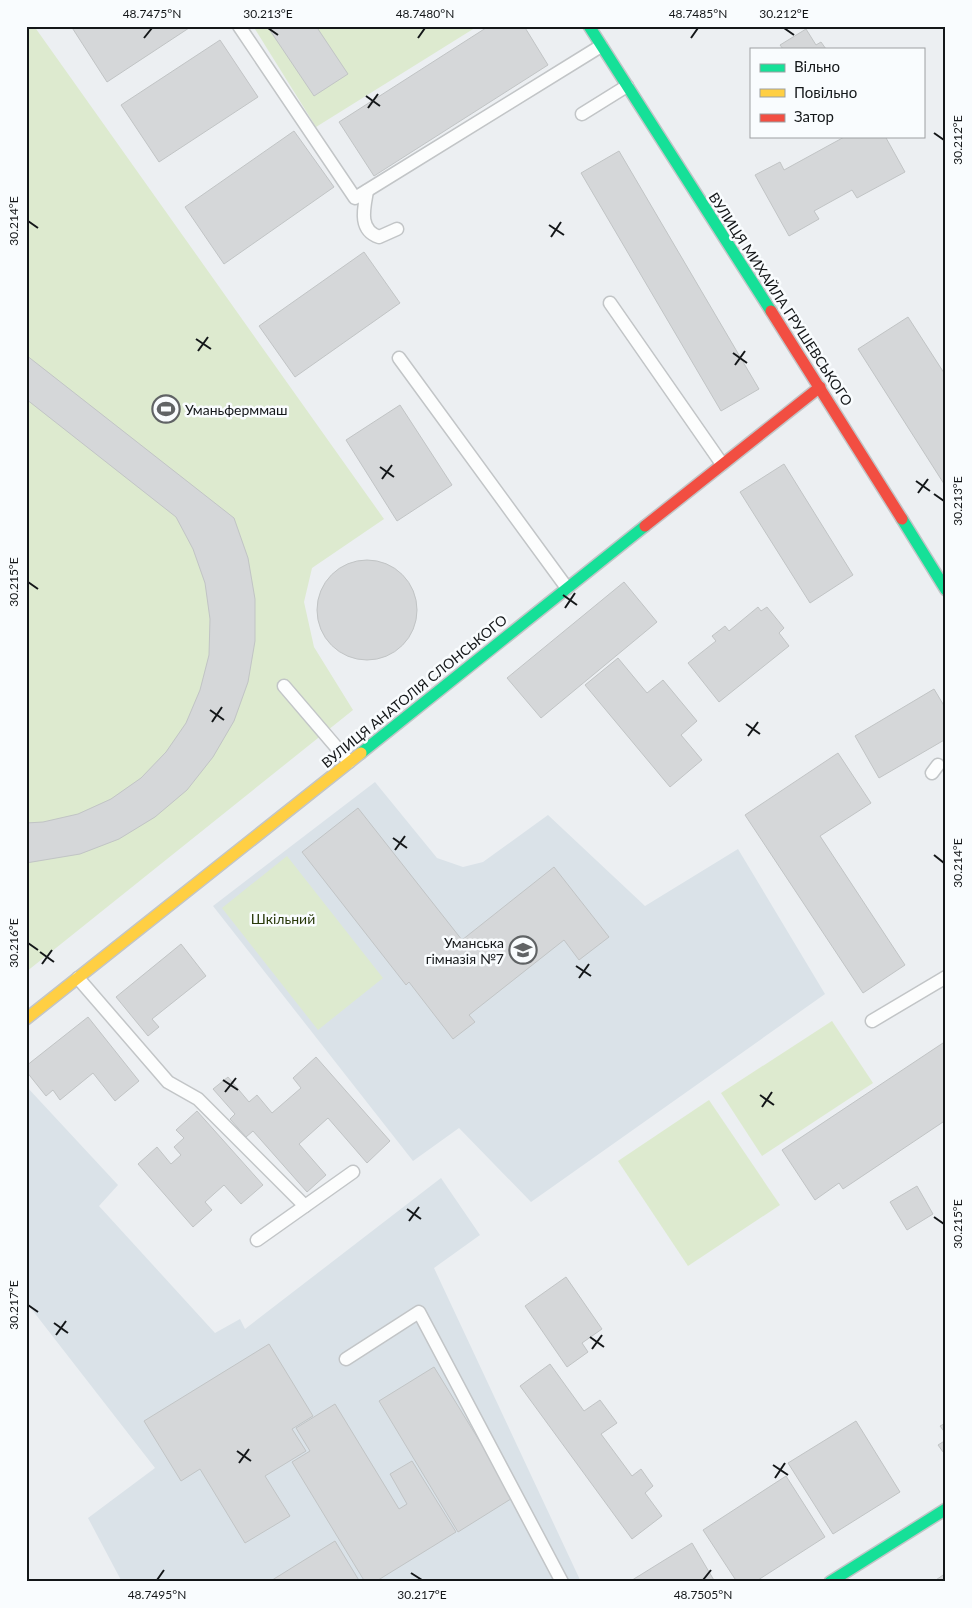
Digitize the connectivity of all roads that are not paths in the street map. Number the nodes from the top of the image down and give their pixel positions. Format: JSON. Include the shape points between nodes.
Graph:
{"nodes":[{"id":1,"x":239,"y":26,"type":"edge"},
{"id":2,"x":589,"y":26,"type":"edge"},
{"id":3,"x":601,"y":46,"type":"junction"},
{"id":4,"x":627,"y":86,"type":"junction"},
{"id":5,"x":582,"y":114,"type":"dead end"},
{"id":6,"x":368,"y":190,"type":"junction"},
{"id":7,"x":397,"y":229,"type":"dead end"},
{"id":8,"x":610,"y":303,"type":"dead end"},
{"id":9,"x":399,"y":358,"type":"dead end"},
{"id":10,"x":820,"y":386,"type":"junction"},
{"id":11,"x":722,"y":464,"type":"junction"},
{"id":12,"x":567,"y":588,"type":"junction"},
{"id":13,"x":946,"y":590,"type":"edge"},
{"id":14,"x":284,"y":686,"type":"dead end"},
{"id":15,"x":349,"y":762,"type":"junction"},
{"id":16,"x":946,"y":977,"type":"edge"},
{"id":17,"x":78,"y":978,"type":"junction"},
{"id":18,"x":26,"y":1019,"type":"edge"},
{"id":19,"x":872,"y":1021,"type":"dead end"},
{"id":20,"x":353,"y":1172,"type":"dead end"},
{"id":21,"x":305,"y":1206,"type":"junction"},
{"id":22,"x":257,"y":1240,"type":"dead end"},
{"id":23,"x":346,"y":1359,"type":"dead end"},
{"id":24,"x":946,"y":1509,"type":"edge"},
{"id":25,"x":562,"y":1582,"type":"edge"},
{"id":26,"x":830,"y":1582,"type":"edge"}],
"edges":[{"from":1,"to":6,"type":"lane","via":[[355,198]]},
{"from":2,"to":3,"type":"street","name":"ВУЛИЦЯ МИХАЙЛА ГРУШЕВСЬКОГО"},
{"from":3,"to":4,"type":"street","name":"ВУЛИЦЯ МИХАЙЛА ГРУШЕВСЬКОГО"},
{"from":3,"to":6,"type":"lane"},
{"from":4,"to":5,"type":"lane"},
{"from":4,"to":10,"type":"street","name":"ВУЛИЦЯ МИХАЙЛА ГРУШЕВСЬКОГО"},
{"from":6,"to":7,"type":"lane","via":[[363,213],[372,235],[379,237]]},
{"from":8,"to":11,"type":"lane"},
{"from":9,"to":12,"type":"lane"},
{"from":10,"to":11,"type":"street","name":"ВУЛИЦЯ АНАТОЛІЯ СЛОНСЬКОГО"},
{"from":10,"to":13,"type":"street","name":"ВУЛИЦЯ МИХАЙЛА ГРУШЕВСЬКОГО"},
{"from":11,"to":12,"type":"street","name":"ВУЛИЦЯ АНАТОЛІЯ СЛОНСЬКОГО"},
{"from":12,"to":15,"type":"street","name":"ВУЛИЦЯ АНАТОЛІЯ СЛОНСЬКОГО"},
{"from":14,"to":15,"type":"lane"},
{"from":15,"to":17,"type":"street","name":"ВУЛИЦЯ АНАТОЛІЯ СЛОНСЬКОГО"},
{"from":16,"to":19,"type":"lane"},
{"from":17,"to":18,"type":"street","name":"ВУЛИЦЯ АНАТОЛІЯ СЛОНСЬКОГО"},
{"from":17,"to":21,"type":"lane","via":[[168,1082],[198,1099]]},
{"from":20,"to":21,"type":"lane"},
{"from":21,"to":22,"type":"lane"},
{"from":23,"to":25,"type":"lane","via":[[419,1312]]},
{"from":24,"to":26,"type":"street"}]}
